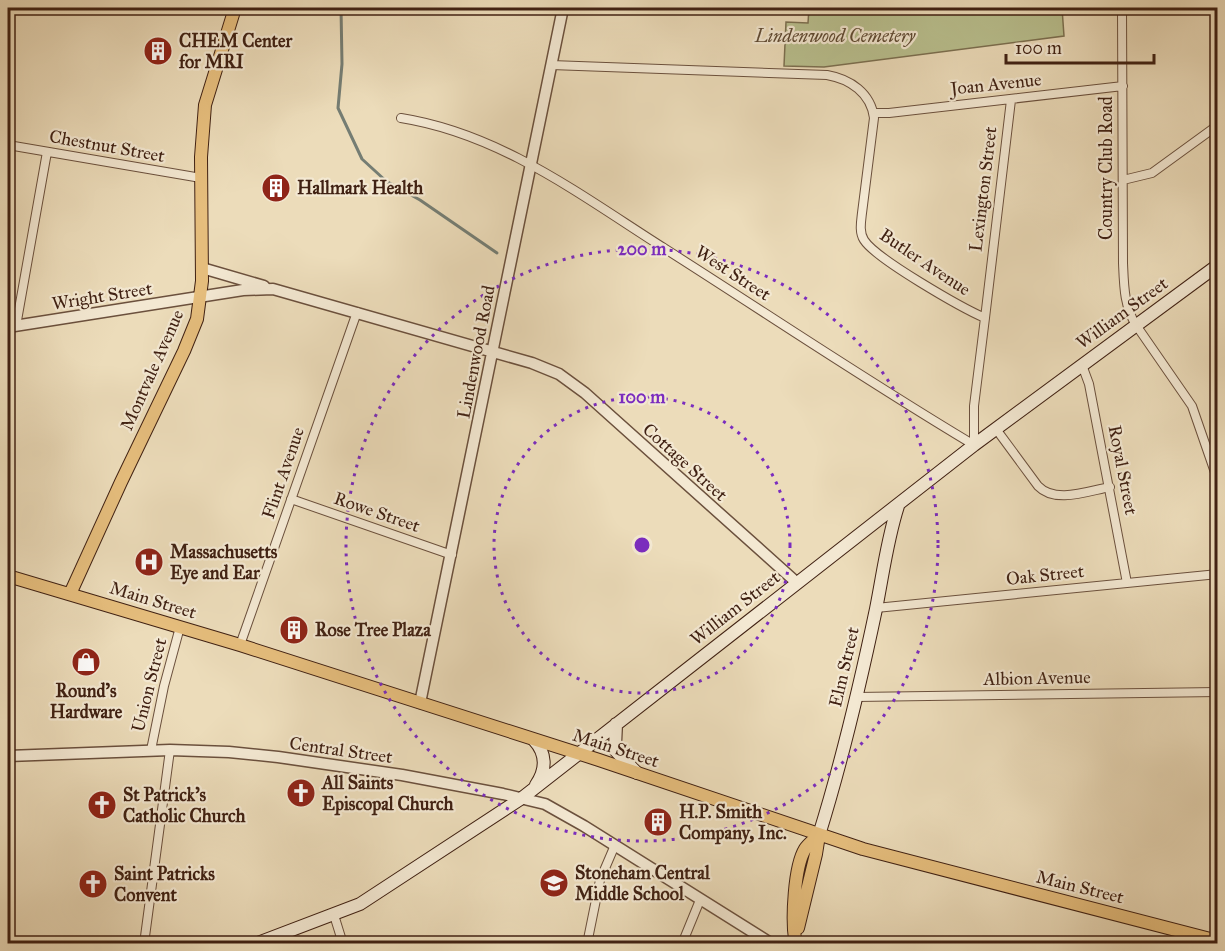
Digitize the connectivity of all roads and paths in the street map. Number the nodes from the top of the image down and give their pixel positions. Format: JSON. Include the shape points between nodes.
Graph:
{"nodes":[{"id":1,"x":225,"y":8,"type":"edge"},
{"id":2,"x":563,"y":8,"type":"edge"},
{"id":3,"x":1122,"y":8,"type":"edge"},
{"id":4,"x":233,"y":14,"type":"edge"},
{"id":5,"x":551,"y":65,"type":"junction"},
{"id":6,"x":1123,"y":86,"type":"junction"},
{"id":7,"x":1011,"y":100,"type":"junction"},
{"id":8,"x":874,"y":113,"type":"junction"},
{"id":9,"x":401,"y":118,"type":"dead end"},
{"id":10,"x":1218,"y":125,"type":"edge"},
{"id":11,"x":8,"y":145,"type":"edge"},
{"id":12,"x":47,"y":152,"type":"junction"},
{"id":13,"x":531,"y":163,"type":"junction"},
{"id":14,"x":201,"y":178,"type":"junction"},
{"id":15,"x":1123,"y":180,"type":"junction"},
{"id":16,"x":1218,"y":265,"type":"edge"},
{"id":17,"x":202,"y":268,"type":"junction"},
{"id":18,"x":273,"y":289,"type":"junction"},
{"id":19,"x":201,"y":298,"type":"junction"},
{"id":20,"x":357,"y":312,"type":"junction"},
{"id":21,"x":985,"y":318,"type":"junction"},
{"id":22,"x":1136,"y":325,"type":"junction"},
{"id":23,"x":12,"y":327,"type":"edge"},
{"id":24,"x":493,"y":352,"type":"junction"},
{"id":25,"x":1082,"y":365,"type":"junction"},
{"id":26,"x":996,"y":429,"type":"junction"},
{"id":27,"x":974,"y":445,"type":"junction"},
{"id":28,"x":1218,"y":481,"type":"edge"},
{"id":29,"x":1110,"y":487,"type":"junction"},
{"id":30,"x":291,"y":499,"type":"junction"},
{"id":31,"x":897,"y":506,"type":"junction"},
{"id":32,"x":452,"y":555,"type":"junction"},
{"id":33,"x":1218,"y":574,"type":"edge"},
{"id":34,"x":8,"y":576,"type":"edge"},
{"id":35,"x":796,"y":582,"type":"junction"},
{"id":36,"x":1127,"y":583,"type":"junction"},
{"id":37,"x":70,"y":594,"type":"junction"},
{"id":38,"x":876,"y":608,"type":"junction"},
{"id":39,"x":180,"y":627,"type":"junction"},
{"id":40,"x":240,"y":645,"type":"junction"},
{"id":41,"x":1218,"y":692,"type":"edge"},
{"id":42,"x":856,"y":697,"type":"junction"},
{"id":43,"x":420,"y":703,"type":"junction"},
{"id":44,"x":616,"y":724,"type":"junction"},
{"id":45,"x":534,"y":740,"type":"junction"},
{"id":46,"x":151,"y":750,"type":"junction"},
{"id":47,"x":170,"y":750,"type":"junction"},
{"id":48,"x":578,"y":754,"type":"junction"},
{"id":49,"x":8,"y":756,"type":"edge"},
{"id":50,"x":637,"y":773,"type":"junction"},
{"id":51,"x":534,"y":788,"type":"junction"},
{"id":52,"x":522,"y":798,"type":"junction"},
{"id":53,"x":819,"y":835,"type":"junction"},
{"id":54,"x":615,"y":845,"type":"junction"},
{"id":55,"x":700,"y":900,"type":"junction"},
{"id":56,"x":334,"y":915,"type":"junction"},
{"id":57,"x":795,"y":941,"type":"edge"},
{"id":58,"x":1218,"y":941,"type":"edge"},
{"id":59,"x":144,"y":944,"type":"edge"},
{"id":60,"x":255,"y":944,"type":"edge"},
{"id":61,"x":343,"y":944,"type":"edge"},
{"id":62,"x":587,"y":944,"type":"edge"},
{"id":63,"x":682,"y":944,"type":"edge"},
{"id":64,"x":772,"y":944,"type":"edge"}],
"edges":[{"from":1,"to":4,"type":"street"},
{"from":2,"to":5,"type":"street","name":"Lindenwood Road"},
{"from":3,"to":6,"type":"street","name":"Country Club Road"},
{"from":4,"to":14,"type":"main road","name":"Montvale Avenue","via":[[207,98]]},
{"from":5,"to":8,"type":"street","via":[[827,75],[856,87]]},
{"from":5,"to":13,"type":"street","name":"Lindenwood Road"},
{"from":6,"to":7,"type":"street","name":"Joan Avenue"},
{"from":6,"to":15,"type":"street","name":"Country Club Road"},
{"from":7,"to":8,"type":"street","name":"Joan Avenue"},
{"from":7,"to":21,"type":"street","name":"Lexington Street"},
{"from":8,"to":21,"type":"street","name":"Butler Avenue","via":[[861,222],[863,238],[885,258]]},
{"from":9,"to":13,"type":"street","name":"West Street","via":[[461,132]]},
{"from":10,"to":15,"type":"street","via":[[1152,173]]},
{"from":11,"to":12,"type":"street","name":"Chestnut Street"},
{"from":12,"to":14,"type":"street","name":"Chestnut Street"},
{"from":12,"to":23,"type":"street"},
{"from":13,"to":24,"type":"street","name":"Lindenwood Road"},
{"from":13,"to":27,"type":"street","name":"West Street"},
{"from":14,"to":17,"type":"main road","name":"Montvale Avenue"},
{"from":15,"to":22,"type":"street","name":"Country Club Road","via":[[1125,296]]},
{"from":16,"to":22,"type":"main road","name":"William Street"},
{"from":17,"to":18,"type":"street","name":"Cottage Street"},
{"from":17,"to":19,"type":"main road","name":"Montvale Avenue"},
{"from":18,"to":19,"type":"street","name":"Cottage Street"},
{"from":18,"to":20,"type":"street","name":"Cottage Street"},
{"from":19,"to":23,"type":"street","name":"Wright Street"},
{"from":19,"to":37,"type":"main road","name":"Montvale Avenue","via":[[189,340]]},
{"from":20,"to":24,"type":"street","name":"Cottage Street"},
{"from":20,"to":30,"type":"street","name":"Flint Avenue"},
{"from":21,"to":27,"type":"street","via":[[974,406]]},
{"from":22,"to":25,"type":"main road","name":"William Street"},
{"from":22,"to":28,"type":"street","name":"Country Club Road","via":[[1192,406]]},
{"from":24,"to":32,"type":"street","name":"Lindenwood Road"},
{"from":24,"to":35,"type":"street","name":"Cottage Street","via":[[548,369],[572,383]]},
{"from":25,"to":26,"type":"main road","name":"William Street"},
{"from":25,"to":29,"type":"street","name":"Royal Street"},
{"from":26,"to":27,"type":"main road","name":"William Street"},
{"from":26,"to":29,"type":"street","via":[[1048,494]]},
{"from":27,"to":31,"type":"main road","name":"William Street"},
{"from":29,"to":36,"type":"street","name":"Royal Street"},
{"from":30,"to":32,"type":"street","name":"Rowe Street"},
{"from":30,"to":40,"type":"street","name":"Flint Avenue"},
{"from":31,"to":35,"type":"main road","name":"William Street"},
{"from":31,"to":38,"type":"main road","name":"Elm Street"},
{"from":32,"to":43,"type":"street","name":"Lindenwood Road"},
{"from":33,"to":36,"type":"street","name":"Oak Street"},
{"from":34,"to":37,"type":"main road","name":"Main Street"},
{"from":35,"to":44,"type":"main road","name":"William Street"},
{"from":36,"to":38,"type":"street","name":"Oak Street"},
{"from":37,"to":39,"type":"main road","name":"Main Street"},
{"from":38,"to":42,"type":"main road","name":"Elm Street"},
{"from":39,"to":40,"type":"main road","name":"Main Street"},
{"from":39,"to":46,"type":"street","name":"Union Street"},
{"from":40,"to":43,"type":"main road","name":"Main Street"},
{"from":41,"to":42,"type":"street","name":"Albion Avenue"},
{"from":42,"to":53,"type":"main road","name":"Elm Street"},
{"from":43,"to":45,"type":"main road","name":"Main Street"},
{"from":44,"to":48,"type":"main road","name":"William Street"},
{"from":44,"to":50,"type":"main road","via":[[615,750]]},
{"from":45,"to":48,"type":"main road","name":"Main Street"},
{"from":45,"to":51,"type":"main road","via":[[544,760]]},
{"from":46,"to":47,"type":"street","name":"Central Street"},
{"from":46,"to":49,"type":"street","name":"Central Street"},
{"from":47,"to":52,"type":"street","name":"Central Street","via":[[295,759]]},
{"from":47,"to":59,"type":"street"},
{"from":48,"to":50,"type":"main road","name":"Main Street"},
{"from":48,"to":51,"type":"main road","name":"William Street"},
{"from":50,"to":53,"type":"main road","name":"Main Street"},
{"from":51,"to":52,"type":"main road","name":"William Street"},
{"from":52,"to":54,"type":"street","name":"Central Street","via":[[545,804]]},
{"from":52,"to":56,"type":"main road","name":"William Street","via":[[372,897]]},
{"from":53,"to":57,"type":"main road","name":"Elm Street"},
{"from":53,"to":58,"type":"main road","name":"Main Street"},
{"from":54,"to":55,"type":"street","name":"Central Street"},
{"from":54,"to":62,"type":"street","via":[[598,887]]},
{"from":55,"to":63,"type":"street"},
{"from":55,"to":64,"type":"street","name":"Central Street"},
{"from":56,"to":60,"type":"main road","name":"William Street"},
{"from":56,"to":61,"type":"street"}]}
